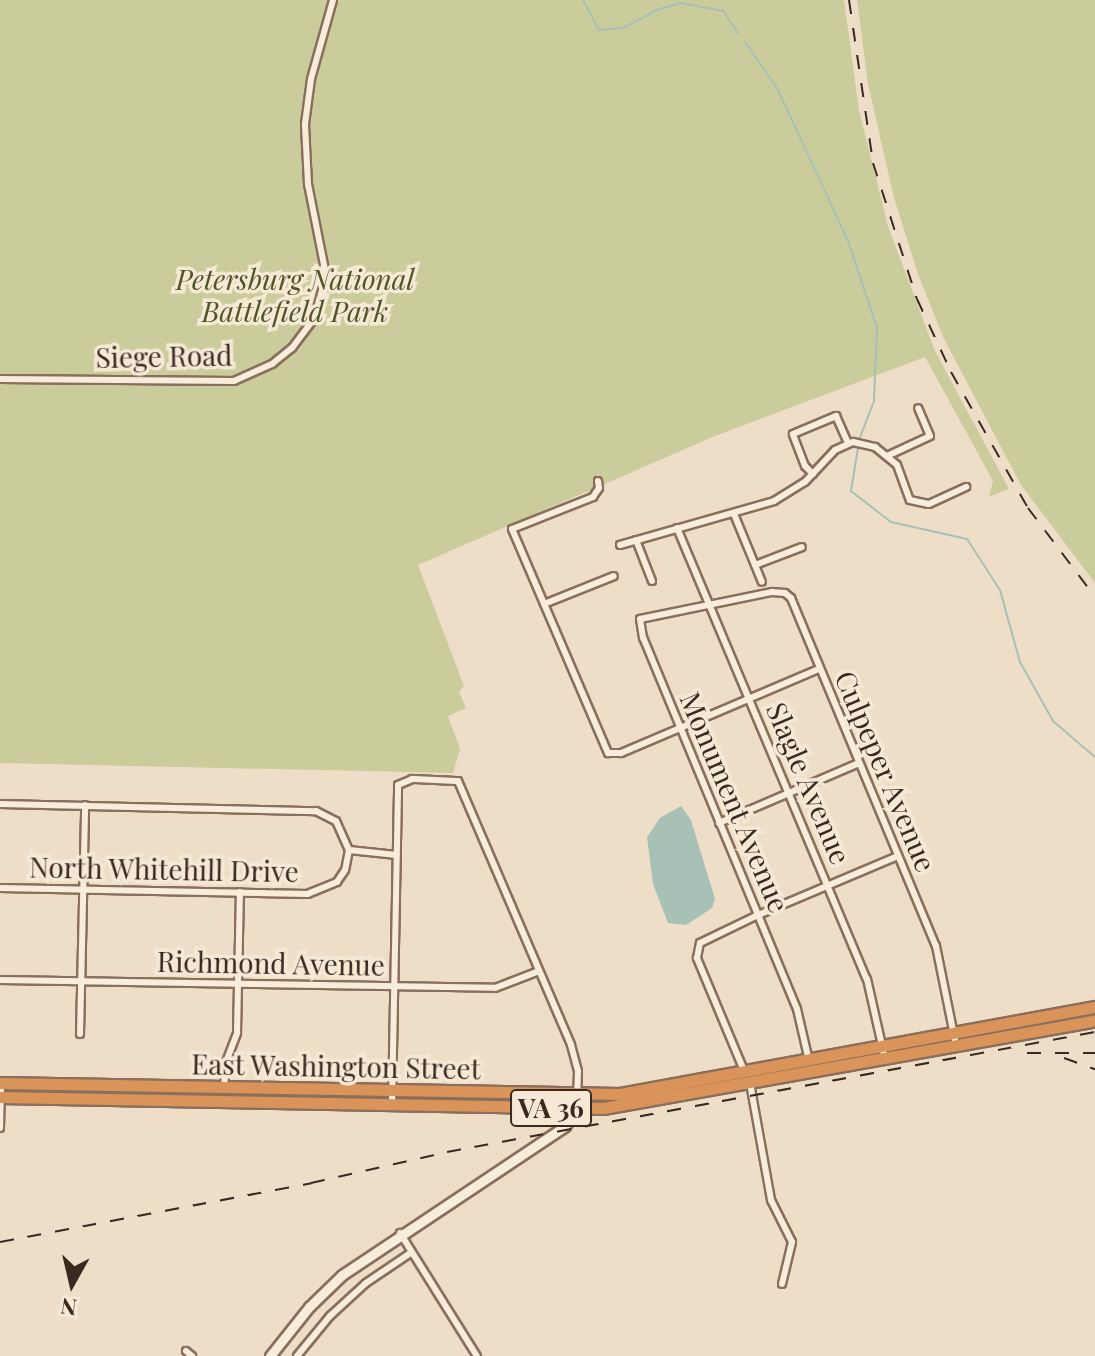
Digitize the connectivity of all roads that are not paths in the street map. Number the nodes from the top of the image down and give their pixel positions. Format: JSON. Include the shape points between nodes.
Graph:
{"nodes":[{"id":1,"x":333,"y":0,"type":"edge"},
{"id":2,"x":0,"y":379,"type":"edge"},
{"id":3,"x":918,"y":408,"type":"dead end"},
{"id":4,"x":848,"y":443,"type":"junction"},
{"id":5,"x":887,"y":456,"type":"junction"},
{"id":6,"x":813,"y":474,"type":"junction"},
{"id":7,"x":598,"y":481,"type":"dead end"},
{"id":8,"x":966,"y":487,"type":"dead end"},
{"id":9,"x":734,"y":514,"type":"junction"},
{"id":10,"x":677,"y":528,"type":"junction"},
{"id":11,"x":636,"y":540,"type":"junction"},
{"id":12,"x":620,"y":545,"type":"dead end"},
{"id":13,"x":802,"y":547,"type":"dead end"},
{"id":14,"x":755,"y":565,"type":"junction"},
{"id":15,"x":614,"y":576,"type":"dead end"},
{"id":16,"x":652,"y":581,"type":"dead end"},
{"id":17,"x":762,"y":582,"type":"dead end"},
{"id":18,"x":544,"y":604,"type":"junction"},
{"id":19,"x":710,"y":604,"type":"junction"},
{"id":20,"x":819,"y":669,"type":"junction"},
{"id":21,"x":750,"y":699,"type":"junction"},
{"id":22,"x":680,"y":729,"type":"junction"},
{"id":23,"x":859,"y":763,"type":"junction"},
{"id":24,"x":789,"y":792,"type":"junction"},
{"id":25,"x":0,"y":804,"type":"edge"},
{"id":26,"x":85,"y":805,"type":"junction"},
{"id":27,"x":719,"y":823,"type":"junction"},
{"id":28,"x":349,"y":850,"type":"junction"},
{"id":29,"x":397,"y":855,"type":"junction"},
{"id":30,"x":898,"y":856,"type":"junction"},
{"id":31,"x":828,"y":886,"type":"junction"},
{"id":32,"x":0,"y":888,"type":"edge"},
{"id":33,"x":83,"y":890,"type":"junction"},
{"id":34,"x":240,"y":892,"type":"junction"},
{"id":35,"x":758,"y":915,"type":"junction"},
{"id":36,"x":539,"y":971,"type":"junction"},
{"id":37,"x":0,"y":980,"type":"edge"},
{"id":38,"x":83,"y":981,"type":"junction"},
{"id":39,"x":238,"y":985,"type":"junction"},
{"id":40,"x":394,"y":988,"type":"junction"},
{"id":41,"x":1095,"y":1007,"type":"edge"},
{"id":42,"x":1095,"y":1020,"type":"edge"},
{"id":43,"x":956,"y":1031,"type":"junction"},
{"id":44,"x":80,"y":1034,"type":"dead end"},
{"id":45,"x":882,"y":1045,"type":"junction"},
{"id":46,"x":956,"y":1045,"type":"junction"},
{"id":47,"x":809,"y":1059,"type":"junction"},
{"id":48,"x":885,"y":1059,"type":"junction"},
{"id":49,"x":744,"y":1072,"type":"junction"},
{"id":50,"x":811,"y":1072,"type":"junction"},
{"id":51,"x":1,"y":1083,"type":"edge"},
{"id":52,"x":750,"y":1084,"type":"junction"},
{"id":53,"x":224,"y":1087,"type":"junction"},
{"id":54,"x":393,"y":1090,"type":"junction"},
{"id":55,"x":577,"y":1095,"type":"junction"},
{"id":56,"x":0,"y":1097,"type":"edge"},
{"id":57,"x":223,"y":1100,"type":"junction"},
{"id":58,"x":392,"y":1104,"type":"junction"},
{"id":59,"x":574,"y":1108,"type":"junction"},
{"id":60,"x":0,"y":1128,"type":"edge"},
{"id":61,"x":400,"y":1233,"type":"junction"},
{"id":62,"x":412,"y":1252,"type":"junction"},
{"id":63,"x":782,"y":1284,"type":"dead end"},
{"id":64,"x":270,"y":1356,"type":"edge"},
{"id":65,"x":297,"y":1356,"type":"edge"},
{"id":66,"x":477,"y":1356,"type":"edge"}],
"edges":[{"from":1,"to":2,"type":"street","name":"Siege Road","via":[[311,79],[305,124],[308,184],[326,275],[320,309],[299,341],[272,364],[234,381]]},
{"from":3,"to":5,"type":"street","via":[[930,436]]},
{"from":4,"to":5,"type":"street","via":[[868,444]]},
{"from":4,"to":6,"type":"street"},
{"from":4,"to":6,"type":"street","via":[[836,416],[793,434]]},
{"from":5,"to":8,"type":"street","via":[[903,474],[910,500],[929,504]]},
{"from":6,"to":9,"type":"street","via":[[787,495]]},
{"from":7,"to":18,"type":"street","via":[[593,497],[512,529]]},
{"from":9,"to":10,"type":"street"},
{"from":9,"to":14,"type":"street"},
{"from":10,"to":11,"type":"street"},
{"from":10,"to":19,"type":"street","name":"Slagle Avenue"},
{"from":11,"to":12,"type":"street"},
{"from":11,"to":16,"type":"street"},
{"from":13,"to":14,"type":"street"},
{"from":14,"to":17,"type":"street"},
{"from":15,"to":18,"type":"street"},
{"from":18,"to":22,"type":"street","via":[[612,755]]},
{"from":19,"to":20,"type":"street","name":"Culpeper Avenue","via":[[785,593]]},
{"from":19,"to":21,"type":"street","name":"Slagle Avenue"},
{"from":19,"to":22,"type":"street","name":"Monument Avenue","via":[[638,621]]},
{"from":20,"to":21,"type":"street"},
{"from":20,"to":23,"type":"street","name":"Culpeper Avenue"},
{"from":21,"to":22,"type":"street"},
{"from":21,"to":24,"type":"street","name":"Slagle Avenue"},
{"from":22,"to":27,"type":"street","name":"Monument Avenue"},
{"from":23,"to":24,"type":"street"},
{"from":23,"to":30,"type":"street","name":"Culpeper Avenue"},
{"from":24,"to":27,"type":"street"},
{"from":24,"to":31,"type":"street","name":"Slagle Avenue"},
{"from":25,"to":26,"type":"street"},
{"from":26,"to":28,"type":"street","via":[[316,811],[336,821]]},
{"from":26,"to":33,"type":"street"},
{"from":27,"to":35,"type":"street","name":"Monument Avenue"},
{"from":28,"to":29,"type":"street"},
{"from":28,"to":34,"type":"street","name":"North Whitehill Drive","via":[[342,876],[323,891]]},
{"from":29,"to":36,"type":"street","via":[[399,782],[458,781]]},
{"from":29,"to":40,"type":"street"},
{"from":30,"to":31,"type":"street"},
{"from":30,"to":43,"type":"street","name":"Culpeper Avenue","via":[[938,950]]},
{"from":31,"to":35,"type":"street"},
{"from":31,"to":45,"type":"street","name":"Slagle Avenue","via":[[870,985]]},
{"from":32,"to":33,"type":"street","name":"North Whitehill Drive"},
{"from":33,"to":34,"type":"street","name":"North Whitehill Drive"},
{"from":33,"to":38,"type":"street"},
{"from":34,"to":39,"type":"street"},
{"from":35,"to":47,"type":"street","name":"Monument Avenue","via":[[797,1009]]},
{"from":35,"to":49,"type":"street","via":[[700,943],[697,958]]},
{"from":36,"to":40,"type":"street","name":"Richmond Avenue","via":[[495,988]]},
{"from":36,"to":55,"type":"street","via":[[577,1061]]},
{"from":37,"to":38,"type":"street","name":"Richmond Avenue"},
{"from":38,"to":39,"type":"street","name":"Richmond Avenue"},
{"from":38,"to":44,"type":"street"},
{"from":39,"to":40,"type":"street","name":"Richmond Avenue"},
{"from":39,"to":53,"type":"street","via":[[237,1033]]},
{"from":40,"to":54,"type":"street"},
{"from":41,"to":43,"type":"highway","name":"East Washington Street","number":"VA 36"},
{"from":42,"to":46,"type":"highway","name":"East Washington Street","number":"VA 36"},
{"from":43,"to":45,"type":"highway","name":"East Washington Street","number":"VA 36"},
{"from":43,"to":46,"type":"street","name":"Culpeper Avenue"},
{"from":45,"to":47,"type":"highway","name":"East Washington Street","number":"VA 36"},
{"from":45,"to":48,"type":"street","name":"Slagle Avenue"},
{"from":46,"to":48,"type":"highway","name":"East Washington Street","number":"VA 36"},
{"from":47,"to":49,"type":"highway","name":"East Washington Street","number":"VA 36"},
{"from":47,"to":50,"type":"street","name":"Monument Avenue"},
{"from":48,"to":50,"type":"highway","name":"East Washington Street","number":"VA 36"},
{"from":49,"to":52,"type":"street"},
{"from":49,"to":55,"type":"highway","name":"East Washington Street","number":"VA 36","via":[[620,1094]]},
{"from":50,"to":52,"type":"highway","name":"East Washington Street","number":"VA 36"},
{"from":51,"to":53,"type":"highway","name":"East Washington Street","number":"VA 36"},
{"from":51,"to":56,"type":"street"},
{"from":52,"to":59,"type":"highway","name":"East Washington Street","number":"VA 36","via":[[625,1106]]},
{"from":52,"to":63,"type":"street","via":[[771,1200],[792,1242]]},
{"from":53,"to":54,"type":"highway","name":"East Washington Street","number":"VA 36"},
{"from":53,"to":57,"type":"street"},
{"from":54,"to":55,"type":"highway","name":"East Washington Street","number":"VA 36"},
{"from":54,"to":58,"type":"street"},
{"from":55,"to":59,"type":"main road"},
{"from":56,"to":57,"type":"highway","name":"East Washington Street","number":"VA 36"},
{"from":56,"to":60,"type":"street"},
{"from":57,"to":58,"type":"highway","name":"East Washington Street","number":"VA 36"},
{"from":58,"to":59,"type":"highway","name":"East Washington Street","number":"VA 36"},
{"from":59,"to":61,"type":"main road","via":[[556,1133]]},
{"from":61,"to":62,"type":"street"},
{"from":61,"to":64,"type":"main road","via":[[326,1289]]},
{"from":62,"to":65,"type":"street","via":[[339,1306]]},
{"from":62,"to":66,"type":"street"}]}
